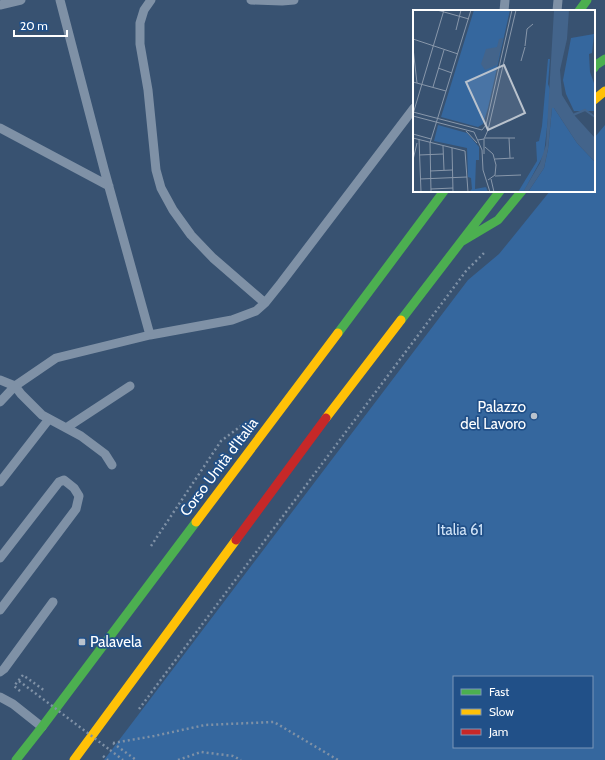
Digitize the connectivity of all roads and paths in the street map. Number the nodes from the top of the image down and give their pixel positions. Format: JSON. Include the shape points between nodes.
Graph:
{"nodes":[{"id":1,"x":21,"y":0,"type":"edge"},
{"id":2,"x":60,"y":0,"type":"edge"},
{"id":3,"x":151,"y":0,"type":"edge"},
{"id":4,"x":251,"y":0,"type":"edge"},
{"id":5,"x":294,"y":0,"type":"edge"},
{"id":6,"x":505,"y":0,"type":"edge"},
{"id":7,"x":558,"y":0,"type":"edge"},
{"id":8,"x":587,"y":0,"type":"edge"},
{"id":9,"x":0,"y":5,"type":"edge"},
{"id":10,"x":504,"y":10,"type":"edge"},
{"id":11,"x":557,"y":10,"type":"edge"},
{"id":12,"x":580,"y":10,"type":"edge"},
{"id":13,"x":605,"y":59,"type":"edge"},
{"id":14,"x":595,"y":66,"type":"edge"},
{"id":15,"x":605,"y":91,"type":"edge"},
{"id":16,"x":595,"y":99,"type":"edge"},
{"id":17,"x":413,"y":109,"type":"edge"},
{"id":18,"x":0,"y":128,"type":"edge"},
{"id":19,"x":109,"y":186,"type":"junction"},
{"id":20,"x":443,"y":192,"type":"edge"},
{"id":21,"x":499,"y":192,"type":"edge"},
{"id":22,"x":521,"y":192,"type":"edge"},
{"id":23,"x":460,"y":242,"type":"junction"},
{"id":24,"x":488,"y":249,"type":"dead end"},
{"id":25,"x":265,"y":303,"type":"junction"},
{"id":26,"x":150,"y":335,"type":"junction"},
{"id":27,"x":0,"y":380,"type":"edge"},
{"id":28,"x":15,"y":386,"type":"junction"},
{"id":29,"x":130,"y":386,"type":"dead end"},
{"id":30,"x":0,"y":402,"type":"edge"},
{"id":31,"x":49,"y":418,"type":"junction"},
{"id":32,"x":66,"y":428,"type":"junction"},
{"id":33,"x":112,"y":465,"type":"dead end"},
{"id":34,"x":0,"y":482,"type":"edge"},
{"id":35,"x":0,"y":558,"type":"edge"},
{"id":36,"x":53,"y":602,"type":"dead end"},
{"id":37,"x":0,"y":610,"type":"edge"},
{"id":38,"x":0,"y":672,"type":"edge"},
{"id":39,"x":19,"y":681,"type":"junction"},
{"id":40,"x":14,"y":686,"type":"dead end"},
{"id":41,"x":46,"y":692,"type":"dead end"},
{"id":42,"x":0,"y":697,"type":"edge"},
{"id":43,"x":137,"y":711,"type":"dead end"},
{"id":44,"x":42,"y":727,"type":"junction"},
{"id":45,"x":118,"y":736,"type":"dead end"},
{"id":46,"x":113,"y":743,"type":"junction"},
{"id":47,"x":103,"y":756,"type":"dead end"},
{"id":48,"x":16,"y":760,"type":"edge"},
{"id":49,"x":74,"y":760,"type":"edge"},
{"id":50,"x":108,"y":760,"type":"edge"},
{"id":51,"x":123,"y":760,"type":"edge"},
{"id":52,"x":136,"y":760,"type":"edge"},
{"id":53,"x":178,"y":760,"type":"edge"},
{"id":54,"x":242,"y":760,"type":"edge"},
{"id":55,"x":338,"y":760,"type":"edge"}],
"edges":[{"from":1,"to":9,"type":"lane"},
{"from":2,"to":19,"type":"lane"},
{"from":3,"to":25,"type":"lane","via":[[144,10],[140,23],[140,44],[148,90],[156,170],[161,188],[191,235],[212,258]]},
{"from":4,"to":5,"type":"lane"},
{"from":6,"to":10,"type":"lane"},
{"from":7,"to":11,"type":"lane"},
{"from":8,"to":12,"type":"main road"},
{"from":13,"to":14,"type":"main road"},
{"from":15,"to":16,"type":"main road"},
{"from":17,"to":25,"type":"lane"},
{"from":18,"to":19,"type":"lane"},
{"from":19,"to":26,"type":"lane"},
{"from":20,"to":44,"type":"main road","name":"Corso Unità d'Italia"},
{"from":21,"to":23,"type":"main road"},
{"from":22,"to":23,"type":"main road","via":[[498,220]]},
{"from":23,"to":49,"type":"main road","via":[[326,418]]},
{"from":24,"to":43,"type":"path","via":[[466,271]]},
{"from":25,"to":26,"type":"lane","via":[[256,311],[232,320]]},
{"from":26,"to":28,"type":"lane","via":[[56,358]]},
{"from":27,"to":28,"type":"lane"},
{"from":28,"to":30,"type":"lane"},
{"from":28,"to":31,"type":"lane","via":[[42,415]]},
{"from":29,"to":32,"type":"lane"},
{"from":31,"to":32,"type":"lane"},
{"from":31,"to":34,"type":"lane"},
{"from":32,"to":33,"type":"lane","via":[[105,454]]},
{"from":35,"to":37,"type":"lane","via":[[59,482],[64,480],[74,488],[79,496],[76,510]]},
{"from":36,"to":38,"type":"lane"},
{"from":39,"to":40,"type":"path"},
{"from":39,"to":41,"type":"path","via":[[23,675]]},
{"from":39,"to":51,"type":"path","bridge":true},
{"from":42,"to":44,"type":"lane"},
{"from":44,"to":48,"type":"main road","name":"Corso Unità d'Italia"},
{"from":45,"to":46,"type":"path"},
{"from":46,"to":52,"type":"path"},
{"from":46,"to":55,"type":"path","via":[[205,725],[274,722]]},
{"from":47,"to":50,"type":"path"},
{"from":53,"to":54,"type":"path","via":[[201,752],[233,756]]}]}
